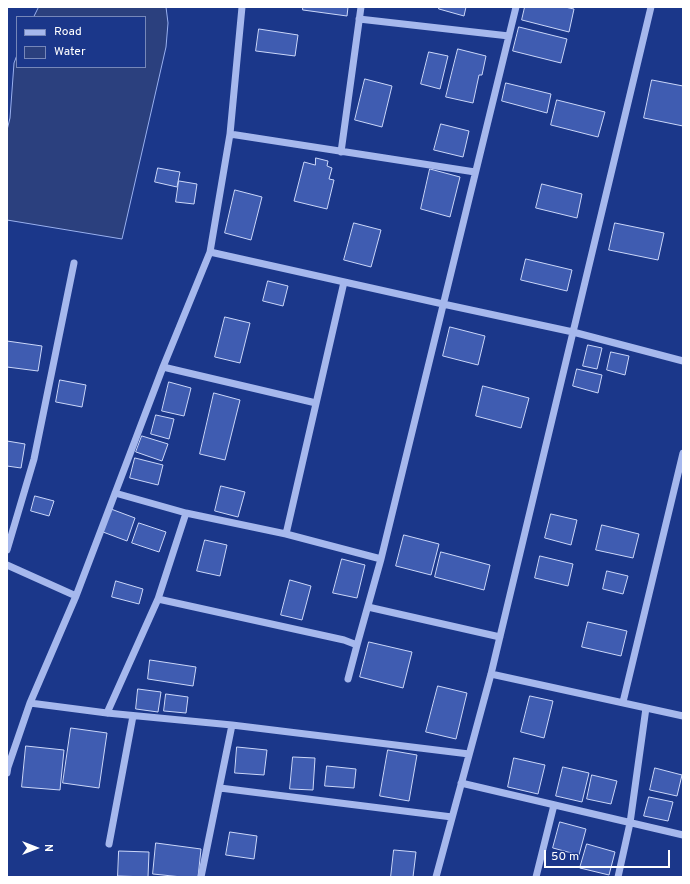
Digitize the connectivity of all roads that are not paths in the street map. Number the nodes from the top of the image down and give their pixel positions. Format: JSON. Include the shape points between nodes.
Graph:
{"nodes":[{"id":1,"x":242,"y":7,"type":"edge"},
{"id":2,"x":361,"y":7,"type":"edge"},
{"id":3,"x":516,"y":7,"type":"edge"},
{"id":4,"x":651,"y":7,"type":"edge"},
{"id":5,"x":359,"y":19,"type":"junction"},
{"id":6,"x":509,"y":36,"type":"junction"},
{"id":7,"x":230,"y":134,"type":"junction"},
{"id":8,"x":341,"y":152,"type":"junction"},
{"id":9,"x":475,"y":172,"type":"junction"},
{"id":10,"x":210,"y":252,"type":"junction"},
{"id":11,"x":74,"y":263,"type":"dead end"},
{"id":12,"x":344,"y":282,"type":"junction"},
{"id":13,"x":443,"y":304,"type":"junction"},
{"id":14,"x":573,"y":332,"type":"junction"},
{"id":15,"x":683,"y":361,"type":"edge"},
{"id":16,"x":163,"y":367,"type":"junction"},
{"id":17,"x":316,"y":403,"type":"junction"},
{"id":18,"x":683,"y":452,"type":"edge"},
{"id":19,"x":680,"y":481,"type":"edge"},
{"id":20,"x":115,"y":493,"type":"junction"},
{"id":21,"x":186,"y":513,"type":"junction"},
{"id":22,"x":286,"y":534,"type":"junction"},
{"id":23,"x":7,"y":550,"type":"edge"},
{"id":24,"x":381,"y":559,"type":"junction"},
{"id":25,"x":7,"y":565,"type":"edge"},
{"id":26,"x":76,"y":596,"type":"junction"},
{"id":27,"x":158,"y":599,"type":"junction"},
{"id":28,"x":368,"y":607,"type":"junction"},
{"id":29,"x":500,"y":637,"type":"junction"},
{"id":30,"x":357,"y":644,"type":"junction"},
{"id":31,"x":491,"y":674,"type":"junction"},
{"id":32,"x":348,"y":679,"type":"dead end"},
{"id":33,"x":623,"y":702,"type":"junction"},
{"id":34,"x":30,"y":703,"type":"junction"},
{"id":35,"x":646,"y":708,"type":"junction"},
{"id":36,"x":107,"y":713,"type":"junction"},
{"id":37,"x":132,"y":716,"type":"junction"},
{"id":38,"x":683,"y":716,"type":"edge"},
{"id":39,"x":232,"y":725,"type":"junction"},
{"id":40,"x":469,"y":754,"type":"junction"},
{"id":41,"x":7,"y":769,"type":"edge"},
{"id":42,"x":461,"y":783,"type":"junction"},
{"id":43,"x":220,"y":788,"type":"junction"},
{"id":44,"x":554,"y":805,"type":"junction"},
{"id":45,"x":452,"y":817,"type":"junction"},
{"id":46,"x":630,"y":823,"type":"junction"},
{"id":47,"x":683,"y":835,"type":"edge"},
{"id":48,"x":109,"y":844,"type":"dead end"},
{"id":49,"x":202,"y":877,"type":"edge"},
{"id":50,"x":436,"y":877,"type":"edge"},
{"id":51,"x":536,"y":877,"type":"edge"},
{"id":52,"x":618,"y":877,"type":"edge"}],
"edges":[{"from":1,"to":7,"type":"street"},
{"from":2,"to":5,"type":"street"},
{"from":3,"to":6,"type":"street"},
{"from":4,"to":14,"type":"street"},
{"from":5,"to":6,"type":"street"},
{"from":5,"to":8,"type":"street"},
{"from":6,"to":9,"type":"street"},
{"from":7,"to":8,"type":"street"},
{"from":7,"to":10,"type":"street"},
{"from":8,"to":9,"type":"street"},
{"from":9,"to":13,"type":"street"},
{"from":10,"to":12,"type":"street"},
{"from":10,"to":16,"type":"street"},
{"from":11,"to":23,"type":"street","via":[[34,459]]},
{"from":12,"to":13,"type":"street"},
{"from":12,"to":17,"type":"street"},
{"from":13,"to":14,"type":"street"},
{"from":13,"to":24,"type":"street"},
{"from":14,"to":15,"type":"street"},
{"from":14,"to":29,"type":"street"},
{"from":16,"to":17,"type":"street"},
{"from":16,"to":20,"type":"street"},
{"from":17,"to":22,"type":"street"},
{"from":18,"to":19,"type":"street"},
{"from":19,"to":33,"type":"street"},
{"from":20,"to":21,"type":"street"},
{"from":20,"to":26,"type":"street"},
{"from":21,"to":22,"type":"street"},
{"from":21,"to":27,"type":"street"},
{"from":22,"to":24,"type":"street"},
{"from":24,"to":28,"type":"street"},
{"from":25,"to":26,"type":"street"},
{"from":26,"to":34,"type":"street"},
{"from":27,"to":30,"type":"street"},
{"from":27,"to":36,"type":"street"},
{"from":28,"to":29,"type":"street"},
{"from":28,"to":30,"type":"street"},
{"from":29,"to":31,"type":"street"},
{"from":30,"to":32,"type":"street"},
{"from":31,"to":33,"type":"street"},
{"from":31,"to":40,"type":"street"},
{"from":33,"to":35,"type":"street"},
{"from":34,"to":36,"type":"street"},
{"from":34,"to":41,"type":"street"},
{"from":35,"to":38,"type":"street"},
{"from":35,"to":46,"type":"street"},
{"from":36,"to":37,"type":"street"},
{"from":37,"to":39,"type":"street"},
{"from":37,"to":48,"type":"street"},
{"from":39,"to":40,"type":"street"},
{"from":39,"to":43,"type":"street"},
{"from":40,"to":42,"type":"street"},
{"from":42,"to":44,"type":"street"},
{"from":42,"to":45,"type":"street"},
{"from":43,"to":45,"type":"street"},
{"from":43,"to":49,"type":"street"},
{"from":44,"to":46,"type":"street"},
{"from":44,"to":51,"type":"street"},
{"from":45,"to":50,"type":"street"},
{"from":46,"to":47,"type":"street"},
{"from":46,"to":52,"type":"street"}]}
